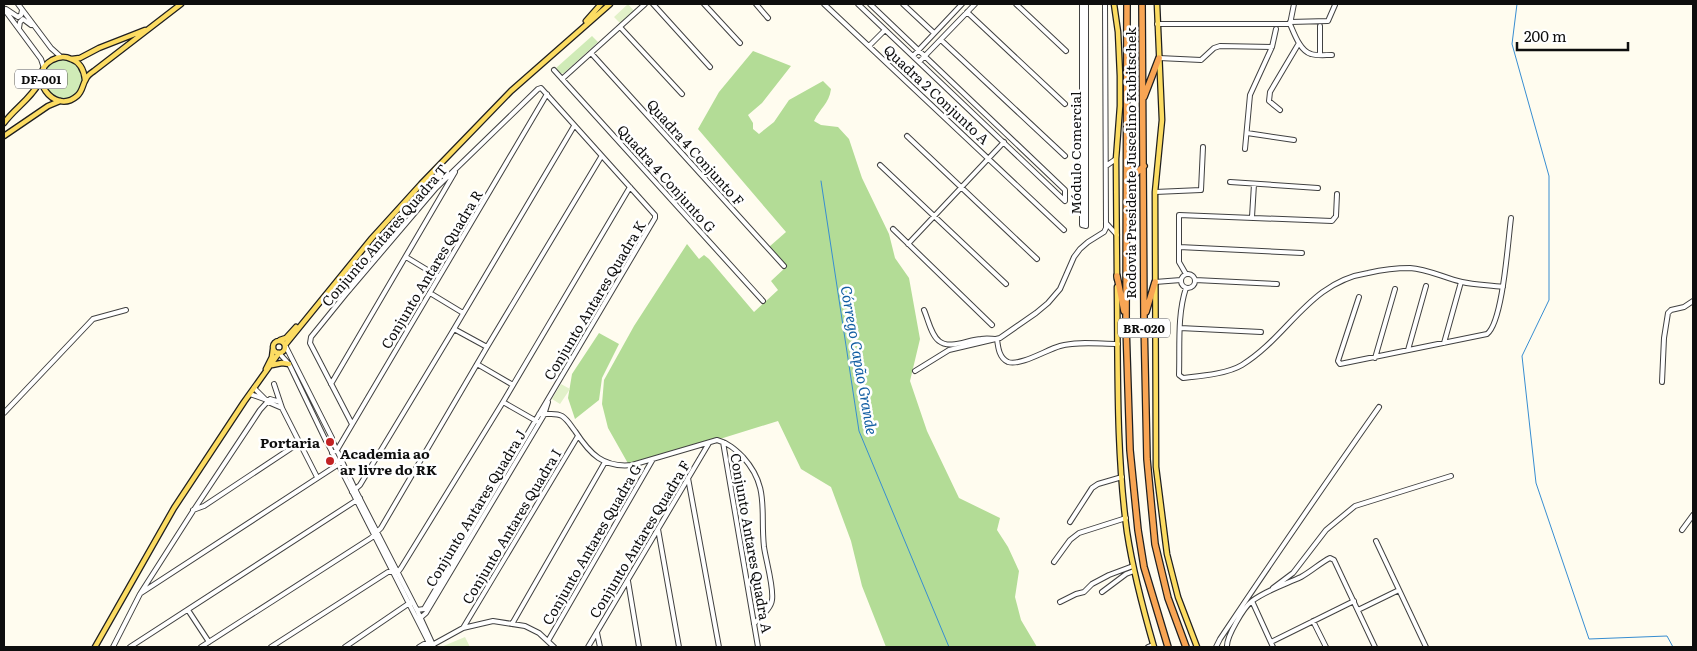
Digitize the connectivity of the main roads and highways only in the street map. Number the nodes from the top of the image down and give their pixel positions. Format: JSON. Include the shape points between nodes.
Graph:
{"nodes":[{"id":1,"x":181,"y":4,"type":"edge"},
{"id":2,"x":601,"y":4,"type":"edge"},
{"id":3,"x":610,"y":4,"type":"edge"},
{"id":4,"x":1114,"y":4,"type":"edge"},
{"id":5,"x":1127,"y":4,"type":"edge"},
{"id":6,"x":1142,"y":4,"type":"edge"},
{"id":7,"x":1156,"y":4,"type":"edge"},
{"id":8,"x":148,"y":28,"type":"junction"},
{"id":9,"x":575,"y":33,"type":"junction"},
{"id":10,"x":1159,"y":58,"type":"junction"},
{"id":11,"x":72,"y":59,"type":"junction"},
{"id":12,"x":41,"y":80,"type":"junction"},
{"id":13,"x":85,"y":80,"type":"junction"},
{"id":14,"x":60,"y":101,"type":"junction"},
{"id":15,"x":1142,"y":102,"type":"junction"},
{"id":16,"x":4,"y":123,"type":"edge"},
{"id":17,"x":4,"y":136,"type":"edge"},
{"id":18,"x":1127,"y":166,"type":"junction"},
{"id":19,"x":1144,"y":166,"type":"junction"},
{"id":20,"x":1117,"y":276,"type":"junction"},
{"id":21,"x":1155,"y":282,"type":"junction"},
{"id":22,"x":308,"y":316,"type":"junction"},
{"id":23,"x":1144,"y":319,"type":"junction"},
{"id":24,"x":1126,"y":325,"type":"junction"},
{"id":25,"x":280,"y":340,"type":"junction"},
{"id":26,"x":286,"y":346,"type":"junction"},
{"id":27,"x":273,"y":349,"type":"junction"},
{"id":28,"x":279,"y":353,"type":"junction"},
{"id":29,"x":289,"y":364,"type":"road end"},
{"id":30,"x":271,"y":366,"type":"junction"},
{"id":31,"x":261,"y":379,"type":"junction"},
{"id":32,"x":1152,"y":646,"type":"edge"},
{"id":33,"x":95,"y":647,"type":"edge"},
{"id":34,"x":1168,"y":647,"type":"edge"},
{"id":35,"x":1186,"y":647,"type":"edge"},
{"id":36,"x":1197,"y":647,"type":"edge"}],
"edges":[{"from":1,"to":8,"type":"main road","number":"DF-001"},
{"from":2,"to":9,"type":"main road"},
{"from":3,"to":9,"type":"main road"},
{"from":4,"to":20,"type":"main road","via":[[1120,76],[1116,159]]},
{"from":5,"to":18,"type":"highway","name":"Rodovia Presidente Juscelino Kubitschek","number":"BR-020"},
{"from":6,"to":15,"type":"highway","name":"Rodovia Presidente Juscelino Kubitschek","number":"BR-020"},
{"from":7,"to":10,"type":"main road"},
{"from":8,"to":11,"type":"main road","number":"DF-001"},
{"from":8,"to":13,"type":"main road","number":"DF-001"},
{"from":9,"to":22,"type":"main road","via":[[511,91],[421,184]]},
{"from":10,"to":15,"type":"highway"},
{"from":10,"to":21,"type":"main road","via":[[1162,120],[1155,192]]},
{"from":11,"to":12,"type":"main road","number":"DF-001","via":[[61,57],[49,62]]},
{"from":11,"to":13,"type":"main road","number":"DF-001","via":[[81,67]]},
{"from":12,"to":14,"type":"main road","number":"DF-001","via":[[49,96]]},
{"from":12,"to":16,"type":"main road","number":"DF-001","via":[[34,92]]},
{"from":13,"to":14,"type":"main road","number":"DF-001","via":[[77,96]]},
{"from":14,"to":17,"type":"main road","number":"DF-001"},
{"from":15,"to":19,"type":"highway","name":"Rodovia Presidente Juscelino Kubitschek","number":"BR-020"},
{"from":18,"to":19,"type":"highway","via":[[1135,174]]},
{"from":18,"to":24,"type":"highway","name":"Rodovia Presidente Juscelino Kubitschek","number":"BR-020"},
{"from":19,"to":23,"type":"highway","name":"Rodovia Presidente Juscelino Kubitschek","number":"BR-020"},
{"from":20,"to":24,"type":"highway"},
{"from":20,"to":32,"type":"main road","via":[[1122,477],[1134,569]]},
{"from":21,"to":23,"type":"highway"},
{"from":21,"to":36,"type":"main road","via":[[1156,467],[1167,554],[1178,597]]},
{"from":22,"to":25,"type":"main road"},
{"from":22,"to":26,"type":"main road"},
{"from":23,"to":35,"type":"highway","name":"Rodovia Presidente Juscelino Kubitschek","number":"BR-020","via":[[1147,459],[1152,518],[1164,585]]},
{"from":24,"to":34,"type":"highway","name":"Rodovia Presidente Juscelino Kubitschek","number":"BR-020","via":[[1130,450],[1138,530],[1150,590]]},
{"from":25,"to":26,"type":"main road"},
{"from":25,"to":27,"type":"main road"},
{"from":26,"to":28,"type":"main road"},
{"from":27,"to":28,"type":"main road"},
{"from":27,"to":31,"type":"main road"},
{"from":28,"to":30,"type":"main road"},
{"from":29,"to":30,"type":"main road"},
{"from":30,"to":31,"type":"main road"},
{"from":31,"to":33,"type":"main road","via":[[174,508]]}]}
